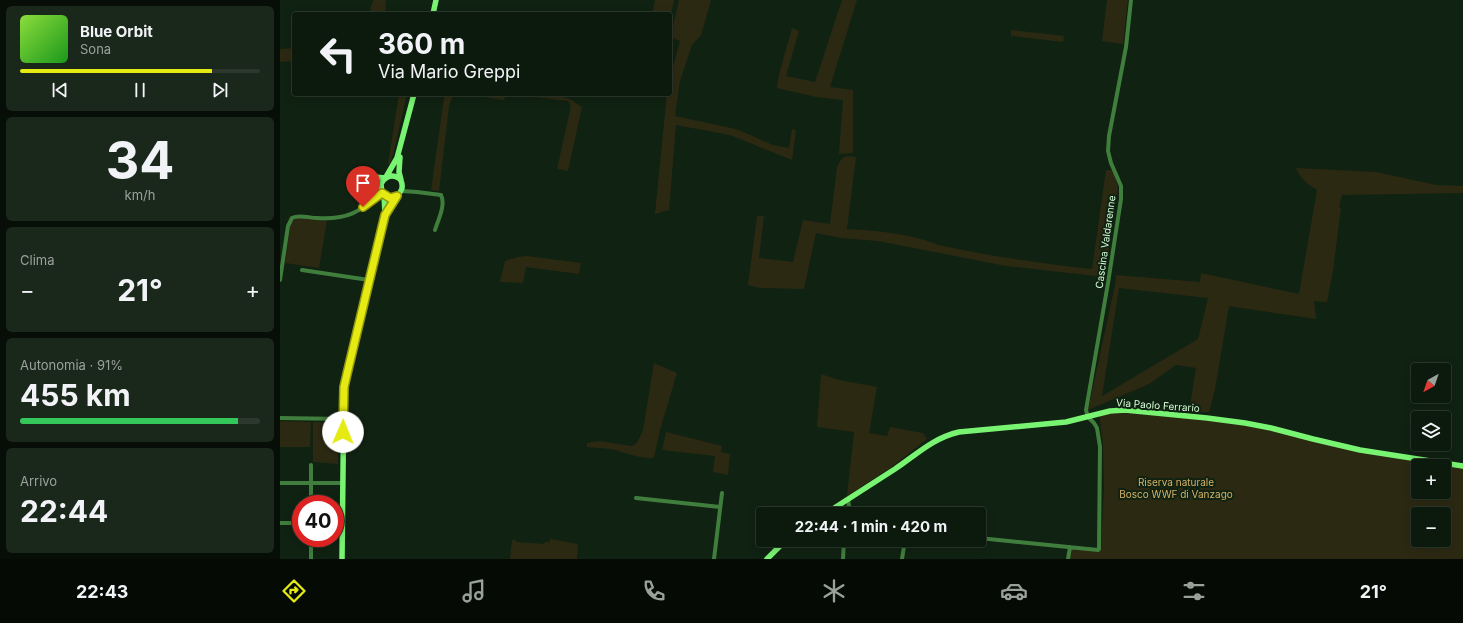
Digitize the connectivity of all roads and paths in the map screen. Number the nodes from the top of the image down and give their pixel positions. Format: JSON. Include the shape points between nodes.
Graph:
{"nodes":[{"id":1,"x":436,"y":0,"type":"edge"},
{"id":2,"x":1132,"y":0,"type":"edge"},
{"id":3,"x":433,"y":12,"type":"edge"},
{"id":4,"x":414,"y":96,"type":"edge"},
{"id":5,"x":402,"y":143,"type":"junction"},
{"id":6,"x":385,"y":178,"type":"junction"},
{"id":7,"x":401,"y":181,"type":"junction"},
{"id":8,"x":402,"y":191,"type":"junction"},
{"id":9,"x":382,"y":193,"type":"junction"},
{"id":10,"x":397,"y":196,"type":"junction"},
{"id":11,"x":385,"y":215,"type":"junction"},
{"id":12,"x":435,"y":230,"type":"dead end"},
{"id":13,"x":302,"y":270,"type":"dead end"},
{"id":14,"x":280,"y":280,"type":"edge"},
{"id":15,"x":369,"y":280,"type":"junction"},
{"id":16,"x":1088,"y":417,"type":"junction"},
{"id":17,"x":280,"y":418,"type":"edge"},
{"id":18,"x":343,"y":418,"type":"junction"},
{"id":19,"x":310,"y":465,"type":"dead end"},
{"id":20,"x":1463,"y":466,"type":"edge"},
{"id":21,"x":280,"y":483,"type":"edge"},
{"id":22,"x":311,"y":483,"type":"junction"},
{"id":23,"x":343,"y":483,"type":"junction"},
{"id":24,"x":722,"y":493,"type":"dead end"},
{"id":25,"x":311,"y":495,"type":"edge"},
{"id":26,"x":343,"y":495,"type":"edge"},
{"id":27,"x":636,"y":498,"type":"dead end"},
{"id":28,"x":848,"y":499,"type":"junction"},
{"id":29,"x":838,"y":506,"type":"edge"},
{"id":30,"x":720,"y":507,"type":"junction"},
{"id":31,"x":849,"y":507,"type":"edge"},
{"id":32,"x":280,"y":523,"type":"edge"},
{"id":33,"x":292,"y":523,"type":"edge"},
{"id":34,"x":986,"y":539,"type":"edge"},
{"id":35,"x":311,"y":547,"type":"edge"},
{"id":36,"x":342,"y":547,"type":"edge"},
{"id":37,"x":779,"y":547,"type":"edge"},
{"id":38,"x":844,"y":547,"type":"edge"},
{"id":39,"x":904,"y":547,"type":"edge"},
{"id":40,"x":1070,"y":547,"type":"junction"},
{"id":41,"x":311,"y":559,"type":"edge"},
{"id":42,"x":342,"y":559,"type":"edge"},
{"id":43,"x":714,"y":559,"type":"edge"},
{"id":44,"x":767,"y":559,"type":"edge"},
{"id":45,"x":843,"y":559,"type":"edge"},
{"id":46,"x":902,"y":559,"type":"edge"},
{"id":47,"x":1068,"y":559,"type":"edge"}],
"edges":[{"from":1,"to":3,"type":"street"},
{"from":2,"to":16,"type":"street","name":"Cascina Valdarenne","via":[[1108,151],[1121,186],[1121,199],[1086,410]]},
{"from":4,"to":5,"type":"street"},
{"from":5,"to":6,"type":"street","via":[[397,158]]},
{"from":5,"to":7,"type":"street","via":[[399,163]]},
{"from":6,"to":7,"type":"street","via":[[395,176]]},
{"from":6,"to":9,"type":"street","via":[[381,184]]},
{"from":6,"to":9,"type":"street","via":[[364,176]]},
{"from":7,"to":8,"type":"street"},
{"from":8,"to":10,"type":"street"},
{"from":8,"to":12,"type":"street","via":[[441,195],[441,212]]},
{"from":9,"to":10,"type":"street","via":[[390,198]]},
{"from":9,"to":11,"type":"street"},
{"from":9,"to":14,"type":"street","via":[[352,214],[341,218],[292,218],[288,226]]},
{"from":10,"to":11,"type":"street"},
{"from":11,"to":15,"type":"street"},
{"from":13,"to":15,"type":"street"},
{"from":15,"to":18,"type":"street","via":[[344,387]]},
{"from":16,"to":20,"type":"street","name":"Via Paolo Ferrario","via":[[1125,410],[1207,418],[1271,428],[1360,450]]},
{"from":16,"to":28,"type":"street","name":"Via Paolo Ferrario","via":[[1066,422],[950,434],[934,441]]},
{"from":16,"to":40,"type":"street","via":[[1097,428],[1100,447],[1099,549]]},
{"from":17,"to":18,"type":"street"},
{"from":18,"to":23,"type":"street"},
{"from":19,"to":22,"type":"street"},
{"from":21,"to":22,"type":"street"},
{"from":22,"to":23,"type":"street"},
{"from":22,"to":25,"type":"street"},
{"from":23,"to":26,"type":"street"},
{"from":24,"to":30,"type":"street"},
{"from":27,"to":30,"type":"street"},
{"from":28,"to":29,"type":"street","name":"Via Paolo Ferrario"},
{"from":28,"to":31,"type":"street"},
{"from":30,"to":43,"type":"street"},
{"from":32,"to":33,"type":"street"},
{"from":34,"to":40,"type":"street"},
{"from":35,"to":41,"type":"street"},
{"from":36,"to":42,"type":"street"},
{"from":37,"to":44,"type":"street"},
{"from":38,"to":45,"type":"street"},
{"from":39,"to":46,"type":"street"},
{"from":40,"to":47,"type":"street"}]}
